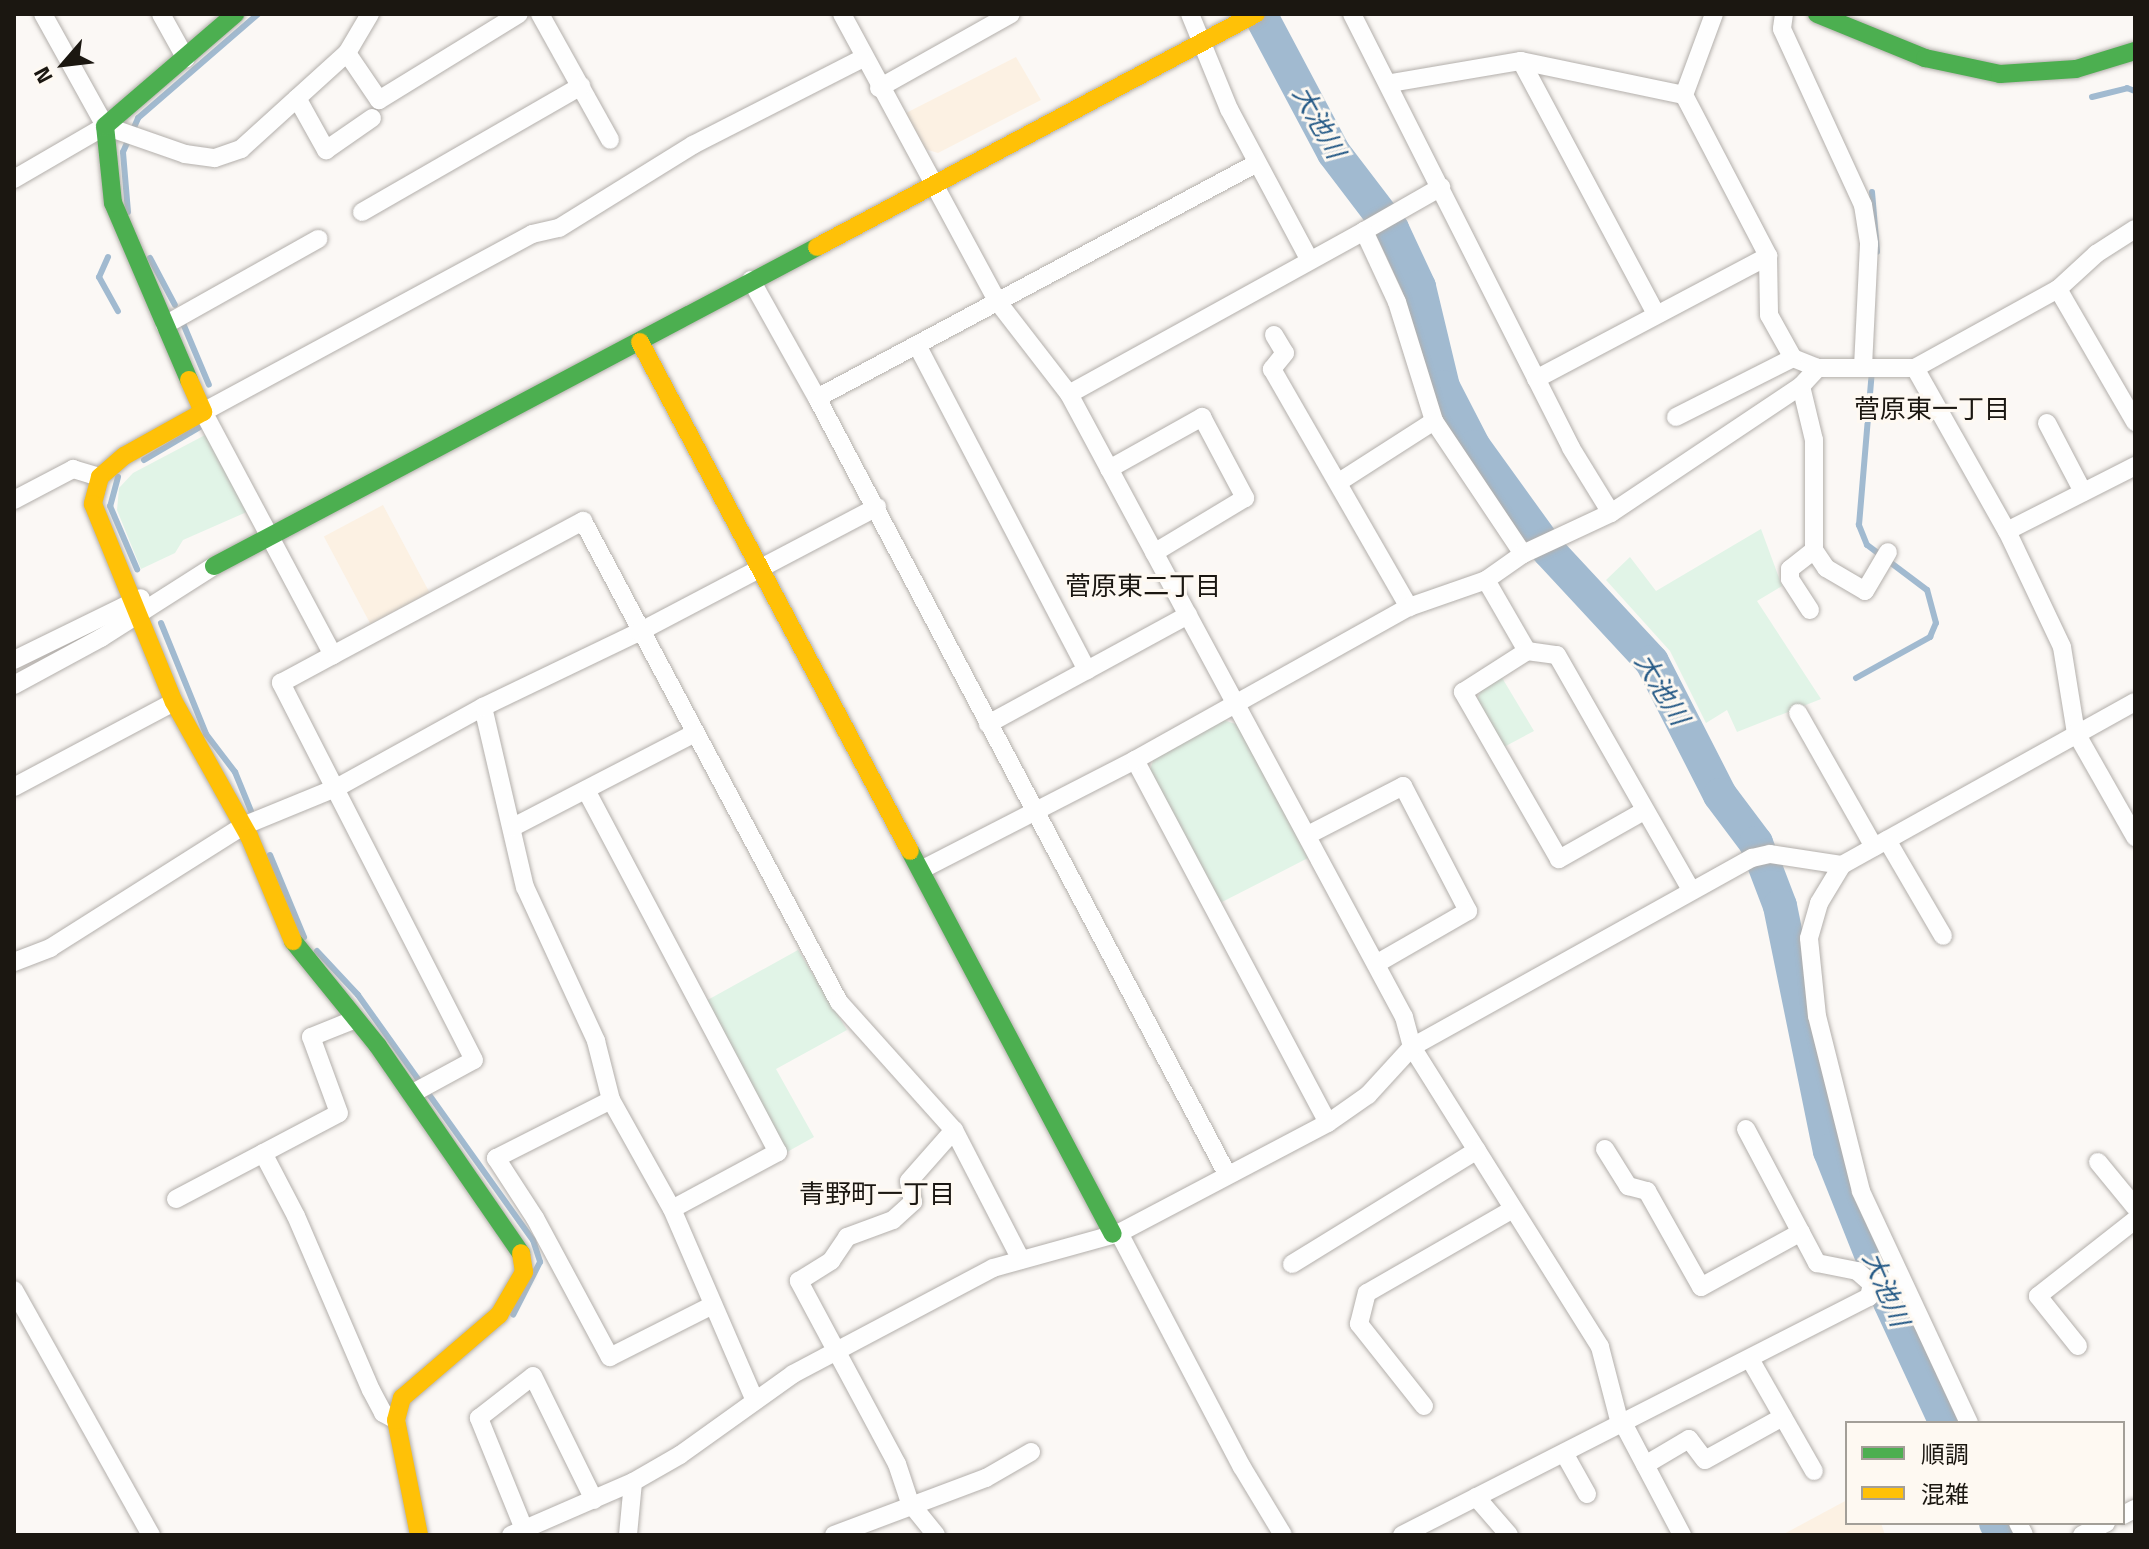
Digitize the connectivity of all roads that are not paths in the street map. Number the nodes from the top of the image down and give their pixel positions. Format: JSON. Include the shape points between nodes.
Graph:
{"nodes":[{"id":1,"x":43,"y":14,"type":"edge"},
{"id":2,"x":161,"y":14,"type":"edge"},
{"id":3,"x":235,"y":14,"type":"edge"},
{"id":4,"x":370,"y":14,"type":"edge"},
{"id":5,"x":519,"y":14,"type":"edge"},
{"id":6,"x":540,"y":14,"type":"edge"},
{"id":7,"x":843,"y":14,"type":"edge"},
{"id":8,"x":1011,"y":14,"type":"edge"},
{"id":9,"x":1190,"y":14,"type":"edge"},
{"id":10,"x":1352,"y":14,"type":"edge"},
{"id":11,"x":1714,"y":14,"type":"edge"},
{"id":12,"x":1784,"y":14,"type":"edge"},
{"id":13,"x":1817,"y":14,"type":"edge"},
{"id":14,"x":1248,"y":18,"type":"edge"},
{"id":15,"x":1203,"y":42,"type":"junction"},
{"id":16,"x":347,"y":53,"type":"junction"},
{"id":17,"x":2130,"y":53,"type":"edge"},
{"id":18,"x":863,"y":58,"type":"junction"},
{"id":19,"x":186,"y":59,"type":"junction"},
{"id":20,"x":1521,"y":61,"type":"junction"},
{"id":21,"x":2135,"y":73,"type":"edge"},
{"id":22,"x":1391,"y":83,"type":"junction"},
{"id":23,"x":581,"y":86,"type":"junction"},
{"id":24,"x":879,"y":88,"type":"junction"},
{"id":25,"x":1684,"y":95,"type":"junction"},
{"id":26,"x":297,"y":98,"type":"junction"},
{"id":27,"x":372,"y":118,"type":"dead end"},
{"id":28,"x":105,"y":126,"type":"junction"},
{"id":29,"x":610,"y":140,"type":"dead end"},
{"id":30,"x":1257,"y":163,"type":"junction"},
{"id":31,"x":14,"y":179,"type":"edge"},
{"id":32,"x":937,"y":184,"type":"junction"},
{"id":33,"x":1441,"y":187,"type":"junction"},
{"id":34,"x":362,"y":212,"type":"dead end"},
{"id":35,"x":2135,"y":229,"type":"edge"},
{"id":36,"x":1364,"y":231,"type":"junction"},
{"id":37,"x":318,"y":239,"type":"dead end"},
{"id":38,"x":1768,"y":256,"type":"junction"},
{"id":39,"x":1309,"y":259,"type":"junction"},
{"id":40,"x":751,"y":280,"type":"junction"},
{"id":41,"x":2058,"y":289,"type":"junction"},
{"id":42,"x":998,"y":302,"type":"junction"},
{"id":43,"x":1656,"y":314,"type":"junction"},
{"id":44,"x":165,"y":325,"type":"junction"},
{"id":45,"x":1274,"y":335,"type":"dead end"},
{"id":46,"x":640,"y":342,"type":"junction"},
{"id":47,"x":917,"y":345,"type":"junction"},
{"id":48,"x":1793,"y":358,"type":"junction"},
{"id":49,"x":1818,"y":368,"type":"junction"},
{"id":50,"x":1869,"y":368,"type":"junction"},
{"id":51,"x":1915,"y":368,"type":"junction"},
{"id":52,"x":1536,"y":379,"type":"junction"},
{"id":53,"x":1801,"y":386,"type":"junction"},
{"id":54,"x":2128,"y":387,"type":"edge"},
{"id":55,"x":1069,"y":394,"type":"junction"},
{"id":56,"x":817,"y":398,"type":"junction"},
{"id":57,"x":203,"y":412,"type":"junction"},
{"id":58,"x":1676,"y":417,"type":"dead end"},
{"id":59,"x":1434,"y":421,"type":"junction"},
{"id":60,"x":2135,"y":422,"type":"edge"},
{"id":61,"x":2047,"y":423,"type":"dead end"},
{"id":62,"x":2135,"y":466,"type":"edge"},
{"id":63,"x":1109,"y":469,"type":"junction"},
{"id":64,"x":100,"y":477,"type":"junction"},
{"id":65,"x":1339,"y":482,"type":"junction"},
{"id":66,"x":2083,"y":492,"type":"junction"},
{"id":67,"x":14,"y":500,"type":"edge"},
{"id":68,"x":877,"y":507,"type":"junction"},
{"id":69,"x":1611,"y":513,"type":"junction"},
{"id":70,"x":2007,"y":531,"type":"junction"},
{"id":71,"x":272,"y":534,"type":"junction"},
{"id":72,"x":1814,"y":550,"type":"junction"},
{"id":73,"x":1527,"y":552,"type":"junction"},
{"id":74,"x":1154,"y":553,"type":"junction"},
{"id":75,"x":1885,"y":556,"type":"dead end"},
{"id":76,"x":760,"y":567,"type":"junction"},
{"id":77,"x":1486,"y":580,"type":"junction"},
{"id":78,"x":137,"y":607,"type":"junction"},
{"id":79,"x":1409,"y":607,"type":"junction"},
{"id":80,"x":1810,"y":610,"type":"dead end"},
{"id":81,"x":1188,"y":615,"type":"junction"},
{"id":82,"x":639,"y":632,"type":"junction"},
{"id":83,"x":1527,"y":651,"type":"junction"},
{"id":84,"x":333,"y":655,"type":"junction"},
{"id":85,"x":14,"y":660,"type":"edge"},
{"id":86,"x":1087,"y":670,"type":"junction"},
{"id":87,"x":14,"y":685,"type":"edge"},
{"id":88,"x":174,"y":702,"type":"junction"},
{"id":89,"x":2135,"y":702,"type":"edge"},
{"id":90,"x":1239,"y":704,"type":"junction"},
{"id":91,"x":483,"y":707,"type":"junction"},
{"id":92,"x":1798,"y":713,"type":"dead end"},
{"id":93,"x":988,"y":724,"type":"junction"},
{"id":94,"x":695,"y":733,"type":"junction"},
{"id":95,"x":2076,"y":733,"type":"junction"},
{"id":96,"x":1135,"y":760,"type":"junction"},
{"id":97,"x":14,"y":787,"type":"edge"},
{"id":98,"x":338,"y":787,"type":"junction"},
{"id":99,"x":586,"y":790,"type":"junction"},
{"id":100,"x":1035,"y":811,"type":"junction"},
{"id":101,"x":1644,"y":811,"type":"junction"},
{"id":102,"x":243,"y":826,"type":"junction"},
{"id":103,"x":513,"y":827,"type":"junction"},
{"id":104,"x":1308,"y":835,"type":"junction"},
{"id":105,"x":2135,"y":837,"type":"edge"},
{"id":106,"x":1881,"y":843,"type":"junction"},
{"id":107,"x":1842,"y":865,"type":"junction"},
{"id":108,"x":921,"y":870,"type":"junction"},
{"id":109,"x":1691,"y":890,"type":"junction"},
{"id":110,"x":1943,"y":936,"type":"dead end"},
{"id":111,"x":14,"y":962,"type":"edge"},
{"id":112,"x":1376,"y":964,"type":"junction"},
{"id":113,"x":356,"y":1019,"type":"junction"},
{"id":114,"x":1412,"y":1047,"type":"junction"},
{"id":115,"x":420,"y":1089,"type":"junction"},
{"id":116,"x":611,"y":1100,"type":"junction"},
{"id":117,"x":1328,"y":1123,"type":"junction"},
{"id":118,"x":1746,"y":1129,"type":"dead end"},
{"id":119,"x":954,"y":1130,"type":"junction"},
{"id":120,"x":1605,"y":1149,"type":"dead end"},
{"id":121,"x":1477,"y":1150,"type":"junction"},
{"id":122,"x":263,"y":1153,"type":"junction"},
{"id":123,"x":2098,"y":1162,"type":"dead end"},
{"id":124,"x":1226,"y":1172,"type":"junction"},
{"id":125,"x":176,"y":1199,"type":"dead end"},
{"id":126,"x":2135,"y":1207,"type":"edge"},
{"id":127,"x":672,"y":1209,"type":"junction"},
{"id":128,"x":1513,"y":1209,"type":"junction"},
{"id":129,"x":2135,"y":1220,"type":"edge"},
{"id":130,"x":1801,"y":1232,"type":"junction"},
{"id":131,"x":1116,"y":1233,"type":"junction"},
{"id":132,"x":1021,"y":1260,"type":"junction"},
{"id":133,"x":1292,"y":1264,"type":"dead end"},
{"id":134,"x":1895,"y":1281,"type":"junction"},
{"id":135,"x":1872,"y":1284,"type":"junction"},
{"id":136,"x":14,"y":1290,"type":"edge"},
{"id":137,"x":713,"y":1305,"type":"junction"},
{"id":138,"x":2078,"y":1346,"type":"dead end"},
{"id":139,"x":836,"y":1351,"type":"junction"},
{"id":140,"x":1750,"y":1359,"type":"junction"},
{"id":141,"x":755,"y":1401,"type":"junction"},
{"id":142,"x":1424,"y":1406,"type":"dead end"},
{"id":143,"x":1783,"y":1417,"type":"junction"},
{"id":144,"x":396,"y":1420,"type":"junction"},
{"id":145,"x":1968,"y":1421,"type":"edge"},
{"id":146,"x":1622,"y":1424,"type":"junction"},
{"id":147,"x":1031,"y":1452,"type":"dead end"},
{"id":148,"x":1564,"y":1453,"type":"junction"},
{"id":149,"x":1645,"y":1465,"type":"junction"},
{"id":150,"x":1814,"y":1471,"type":"dead end"},
{"id":151,"x":633,"y":1482,"type":"junction"},
{"id":152,"x":1587,"y":1494,"type":"dead end"},
{"id":153,"x":1476,"y":1497,"type":"junction"},
{"id":154,"x":594,"y":1500,"type":"junction"},
{"id":155,"x":910,"y":1503,"type":"junction"},
{"id":156,"x":2102,"y":1525,"type":"edge"},
{"id":157,"x":517,"y":1532,"type":"edge"},
{"id":158,"x":151,"y":1535,"type":"edge"},
{"id":159,"x":419,"y":1535,"type":"edge"},
{"id":160,"x":628,"y":1535,"type":"edge"},
{"id":161,"x":834,"y":1535,"type":"edge"},
{"id":162,"x":936,"y":1535,"type":"edge"},
{"id":163,"x":1283,"y":1535,"type":"edge"},
{"id":164,"x":1402,"y":1535,"type":"edge"},
{"id":165,"x":1509,"y":1535,"type":"edge"},
{"id":166,"x":1682,"y":1535,"type":"edge"},
{"id":167,"x":2082,"y":1535,"type":"edge"}],
"edges":[{"from":1,"to":28,"type":"street"},
{"from":2,"to":19,"type":"street"},
{"from":3,"to":19,"type":"street"},
{"from":4,"to":16,"type":"street"},
{"from":5,"to":16,"type":"street","via":[[379,100]]},
{"from":6,"to":23,"type":"street"},
{"from":7,"to":18,"type":"street"},
{"from":8,"to":24,"type":"street"},
{"from":9,"to":15,"type":"street"},
{"from":10,"to":22,"type":"street"},
{"from":11,"to":25,"type":"street"},
{"from":12,"to":50,"type":"street","via":[[1782,29],[1863,205],[1869,244]]},
{"from":13,"to":17,"type":"street","via":[[1961,69],[2039,74]]},
{"from":14,"to":15,"type":"street"},
{"from":15,"to":30,"type":"street"},
{"from":15,"to":32,"type":"street"},
{"from":16,"to":26,"type":"street"},
{"from":17,"to":21,"type":"street"},
{"from":18,"to":24,"type":"street"},
{"from":18,"to":57,"type":"street","via":[[693,145],[559,228],[532,234]]},
{"from":19,"to":28,"type":"street"},
{"from":20,"to":22,"type":"street"},
{"from":20,"to":25,"type":"street"},
{"from":20,"to":43,"type":"street"},
{"from":22,"to":33,"type":"street"},
{"from":23,"to":29,"type":"street"},
{"from":23,"to":34,"type":"street"},
{"from":24,"to":32,"type":"street","via":[[900,114]]},
{"from":25,"to":38,"type":"street"},
{"from":26,"to":27,"type":"street","via":[[326,150]]},
{"from":26,"to":28,"type":"street","via":[[241,149],[215,158],[185,154]]},
{"from":28,"to":31,"type":"street"},
{"from":28,"to":44,"type":"street","via":[[113,203]]},
{"from":30,"to":39,"type":"street"},
{"from":30,"to":42,"type":"street"},
{"from":32,"to":40,"type":"street"},
{"from":32,"to":42,"type":"street"},
{"from":33,"to":36,"type":"street"},
{"from":33,"to":52,"type":"street"},
{"from":35,"to":41,"type":"street","via":[[2096,254]]},
{"from":36,"to":39,"type":"street"},
{"from":36,"to":59,"type":"street","via":[[1397,302]]},
{"from":37,"to":44,"type":"street"},
{"from":38,"to":43,"type":"street"},
{"from":38,"to":48,"type":"street","via":[[1769,315]]},
{"from":39,"to":55,"type":"street"},
{"from":40,"to":46,"type":"street"},
{"from":40,"to":56,"type":"street"},
{"from":41,"to":51,"type":"street"},
{"from":41,"to":54,"type":"street"},
{"from":42,"to":47,"type":"street"},
{"from":42,"to":55,"type":"street"},
{"from":43,"to":52,"type":"street"},
{"from":44,"to":57,"type":"street"},
{"from":45,"to":65,"type":"street","via":[[1285,353],[1272,369]]},
{"from":46,"to":71,"type":"street"},
{"from":46,"to":76,"type":"street"},
{"from":47,"to":56,"type":"street"},
{"from":47,"to":86,"type":"street"},
{"from":48,"to":49,"type":"street"},
{"from":48,"to":58,"type":"street"},
{"from":49,"to":50,"type":"street"},
{"from":49,"to":53,"type":"street"},
{"from":50,"to":51,"type":"street"},
{"from":51,"to":70,"type":"street"},
{"from":52,"to":69,"type":"street"},
{"from":53,"to":69,"type":"street"},
{"from":53,"to":72,"type":"street","via":[[1814,440]]},
{"from":54,"to":60,"type":"street"},
{"from":55,"to":63,"type":"street"},
{"from":56,"to":68,"type":"street"},
{"from":57,"to":64,"type":"street","via":[[124,456]]},
{"from":57,"to":71,"type":"street"},
{"from":59,"to":65,"type":"street"},
{"from":59,"to":73,"type":"street"},
{"from":61,"to":66,"type":"street"},
{"from":62,"to":66,"type":"street"},
{"from":63,"to":74,"type":"street"},
{"from":63,"to":74,"type":"street","via":[[1202,417],[1245,498]]},
{"from":64,"to":67,"type":"street","via":[[73,469]]},
{"from":64,"to":78,"type":"street","via":[[93,504]]},
{"from":65,"to":79,"type":"street"},
{"from":66,"to":70,"type":"street"},
{"from":68,"to":76,"type":"street"},
{"from":68,"to":93,"type":"street"},
{"from":69,"to":73,"type":"street"},
{"from":70,"to":95,"type":"street","via":[[2062,647]]},
{"from":71,"to":78,"type":"street"},
{"from":71,"to":84,"type":"street"},
{"from":72,"to":75,"type":"street","via":[[1826,568],[1865,591]]},
{"from":72,"to":80,"type":"street","via":[[1790,569],[1790,579]]},
{"from":73,"to":77,"type":"street"},
{"from":74,"to":81,"type":"street"},
{"from":76,"to":82,"type":"street"},
{"from":76,"to":108,"type":"street"},
{"from":77,"to":79,"type":"street"},
{"from":77,"to":83,"type":"street"},
{"from":78,"to":85,"type":"street"},
{"from":78,"to":87,"type":"street"},
{"from":78,"to":88,"type":"street"},
{"from":79,"to":90,"type":"street"},
{"from":81,"to":86,"type":"street"},
{"from":81,"to":90,"type":"street"},
{"from":82,"to":84,"type":"street","via":[[583,521]]},
{"from":82,"to":91,"type":"street"},
{"from":82,"to":94,"type":"street"},
{"from":83,"to":101,"type":"street","via":[[1557,655]]},
{"from":83,"to":101,"type":"street","via":[[1463,692],[1559,859]]},
{"from":84,"to":98,"type":"street","via":[[281,683]]},
{"from":86,"to":93,"type":"street"},
{"from":88,"to":97,"type":"street"},
{"from":88,"to":102,"type":"street"},
{"from":89,"to":95,"type":"street"},
{"from":90,"to":96,"type":"street"},
{"from":90,"to":104,"type":"street"},
{"from":91,"to":98,"type":"street"},
{"from":91,"to":103,"type":"street"},
{"from":92,"to":106,"type":"street"},
{"from":93,"to":100,"type":"street"},
{"from":94,"to":99,"type":"street"},
{"from":94,"to":119,"type":"street","via":[[839,1002]]},
{"from":95,"to":105,"type":"street"},
{"from":95,"to":106,"type":"street"},
{"from":96,"to":100,"type":"street"},
{"from":96,"to":117,"type":"street"},
{"from":98,"to":102,"type":"street"},
{"from":98,"to":115,"type":"street","via":[[474,1060]]},
{"from":99,"to":103,"type":"street"},
{"from":99,"to":127,"type":"street","via":[[778,1152]]},
{"from":100,"to":108,"type":"street"},
{"from":100,"to":124,"type":"street"},
{"from":101,"to":109,"type":"street"},
{"from":102,"to":111,"type":"street","via":[[50,948]]},
{"from":102,"to":113,"type":"street","via":[[285,931]]},
{"from":103,"to":116,"type":"street","via":[[525,887],[596,1041]]},
{"from":104,"to":112,"type":"street"},
{"from":104,"to":112,"type":"street","via":[[1403,786],[1468,911]]},
{"from":106,"to":107,"type":"street"},
{"from":106,"to":110,"type":"street"},
{"from":107,"to":109,"type":"street","via":[[1761,856]]},
{"from":107,"to":134,"type":"street","via":[[1819,903],[1809,938],[1809,974],[1841,1127]]},
{"from":108,"to":131,"type":"street"},
{"from":109,"to":114,"type":"street"},
{"from":112,"to":114,"type":"street","via":[[1404,1017]]},
{"from":113,"to":115,"type":"street"},
{"from":113,"to":122,"type":"street","via":[[311,1037],[339,1113]]},
{"from":114,"to":117,"type":"street","via":[[1368,1095]]},
{"from":114,"to":121,"type":"street"},
{"from":115,"to":144,"type":"street","via":[[523,1256],[524,1272],[499,1315],[402,1398]]},
{"from":116,"to":127,"type":"street"},
{"from":116,"to":137,"type":"street","via":[[496,1158],[535,1218],[610,1357]]},
{"from":117,"to":124,"type":"street"},
{"from":118,"to":130,"type":"street"},
{"from":119,"to":132,"type":"street"},
{"from":119,"to":139,"type":"street","via":[[909,1181],[913,1202],[893,1220],[847,1237],[831,1261],[799,1281]]},
{"from":120,"to":130,"type":"street","via":[[1628,1186],[1647,1191],[1701,1287]]},
{"from":121,"to":128,"type":"street"},
{"from":121,"to":133,"type":"street"},
{"from":122,"to":125,"type":"street"},
{"from":122,"to":144,"type":"street","via":[[371,1390],[383,1413]]},
{"from":123,"to":126,"type":"street"},
{"from":124,"to":131,"type":"street"},
{"from":127,"to":137,"type":"street"},
{"from":128,"to":142,"type":"street","via":[[1367,1293],[1359,1324]]},
{"from":128,"to":146,"type":"street","via":[[1600,1347]]},
{"from":129,"to":138,"type":"street","via":[[2038,1296]]},
{"from":130,"to":135,"type":"street","via":[[1817,1263],[1857,1271]]},
{"from":131,"to":132,"type":"street"},
{"from":131,"to":163,"type":"street"},
{"from":132,"to":139,"type":"street","via":[[993,1268]]},
{"from":134,"to":135,"type":"street"},
{"from":134,"to":145,"type":"street"},
{"from":135,"to":140,"type":"street","via":[[1869,1297]]},
{"from":136,"to":158,"type":"street"},
{"from":137,"to":141,"type":"street"},
{"from":139,"to":141,"type":"street"},
{"from":139,"to":155,"type":"street","via":[[897,1464]]},
{"from":140,"to":143,"type":"street"},
{"from":140,"to":146,"type":"street"},
{"from":141,"to":151,"type":"street"},
{"from":143,"to":149,"type":"street","via":[[1705,1460],[1689,1439]]},
{"from":143,"to":150,"type":"street"},
{"from":144,"to":159,"type":"street"},
{"from":146,"to":148,"type":"street"},
{"from":146,"to":149,"type":"street"},
{"from":147,"to":155,"type":"street","via":[[986,1478]]},
{"from":148,"to":152,"type":"street"},
{"from":148,"to":153,"type":"street"},
{"from":149,"to":166,"type":"street"},
{"from":151,"to":154,"type":"street"},
{"from":151,"to":160,"type":"street"},
{"from":153,"to":164,"type":"street"},
{"from":153,"to":165,"type":"street"},
{"from":154,"to":157,"type":"street"},
{"from":154,"to":157,"type":"street","via":[[533,1376],[479,1418]]},
{"from":155,"to":161,"type":"street"},
{"from":155,"to":162,"type":"street"},
{"from":156,"to":167,"type":"street"}]}
